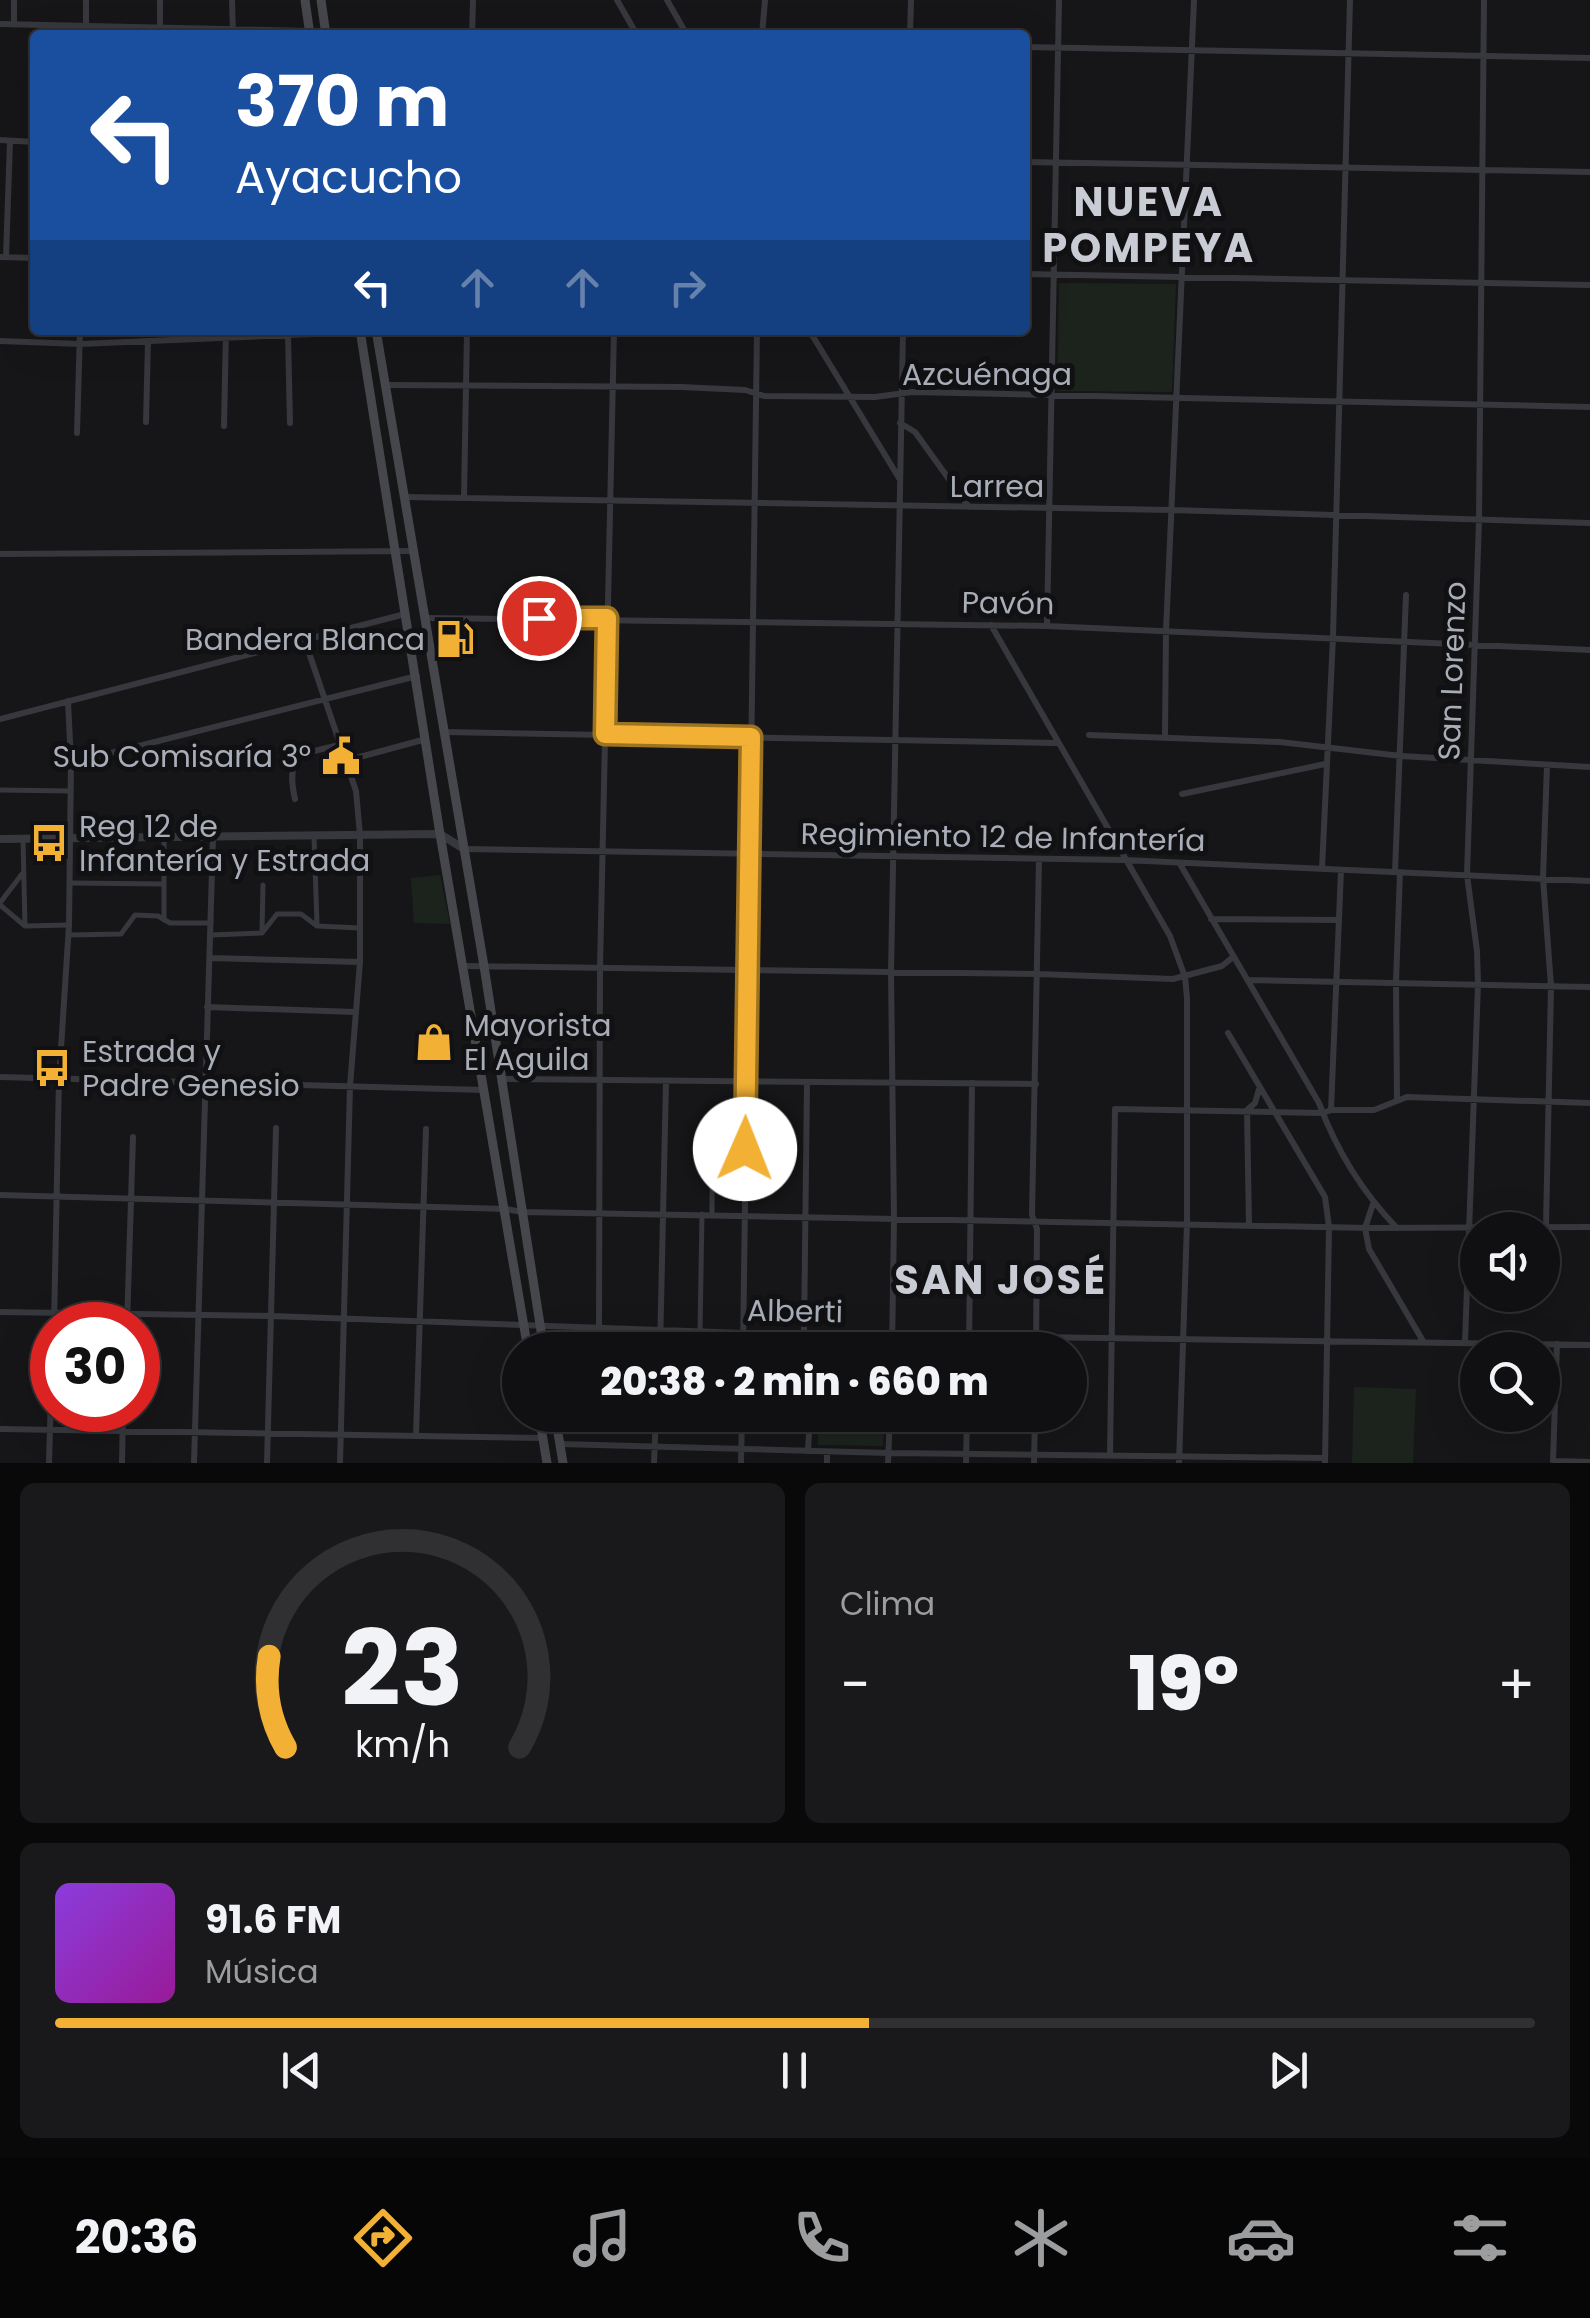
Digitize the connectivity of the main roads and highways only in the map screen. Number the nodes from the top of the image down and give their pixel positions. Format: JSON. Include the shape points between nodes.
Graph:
{"nodes":[{"id":1,"x":304,"y":0,"type":"edge"},
{"id":2,"x":320,"y":0,"type":"edge"},
{"id":3,"x":309,"y":30,"type":"edge"},
{"id":4,"x":325,"y":30,"type":"edge"},
{"id":5,"x":361,"y":335,"type":"edge"},
{"id":6,"x":377,"y":335,"type":"edge"},
{"id":7,"x":525,"y":1332,"type":"edge"},
{"id":8,"x":541,"y":1332,"type":"edge"},
{"id":9,"x":542,"y":1432,"type":"edge"},
{"id":10,"x":558,"y":1432,"type":"edge"},
{"id":11,"x":547,"y":1463,"type":"edge"},
{"id":12,"x":563,"y":1463,"type":"edge"}],
"edges":[{"from":1,"to":3,"type":"main road"},
{"from":2,"to":4,"type":"main road"},
{"from":5,"to":7,"type":"main road"},
{"from":6,"to":8,"type":"main road"},
{"from":9,"to":11,"type":"main road"},
{"from":10,"to":12,"type":"main road"}]}
